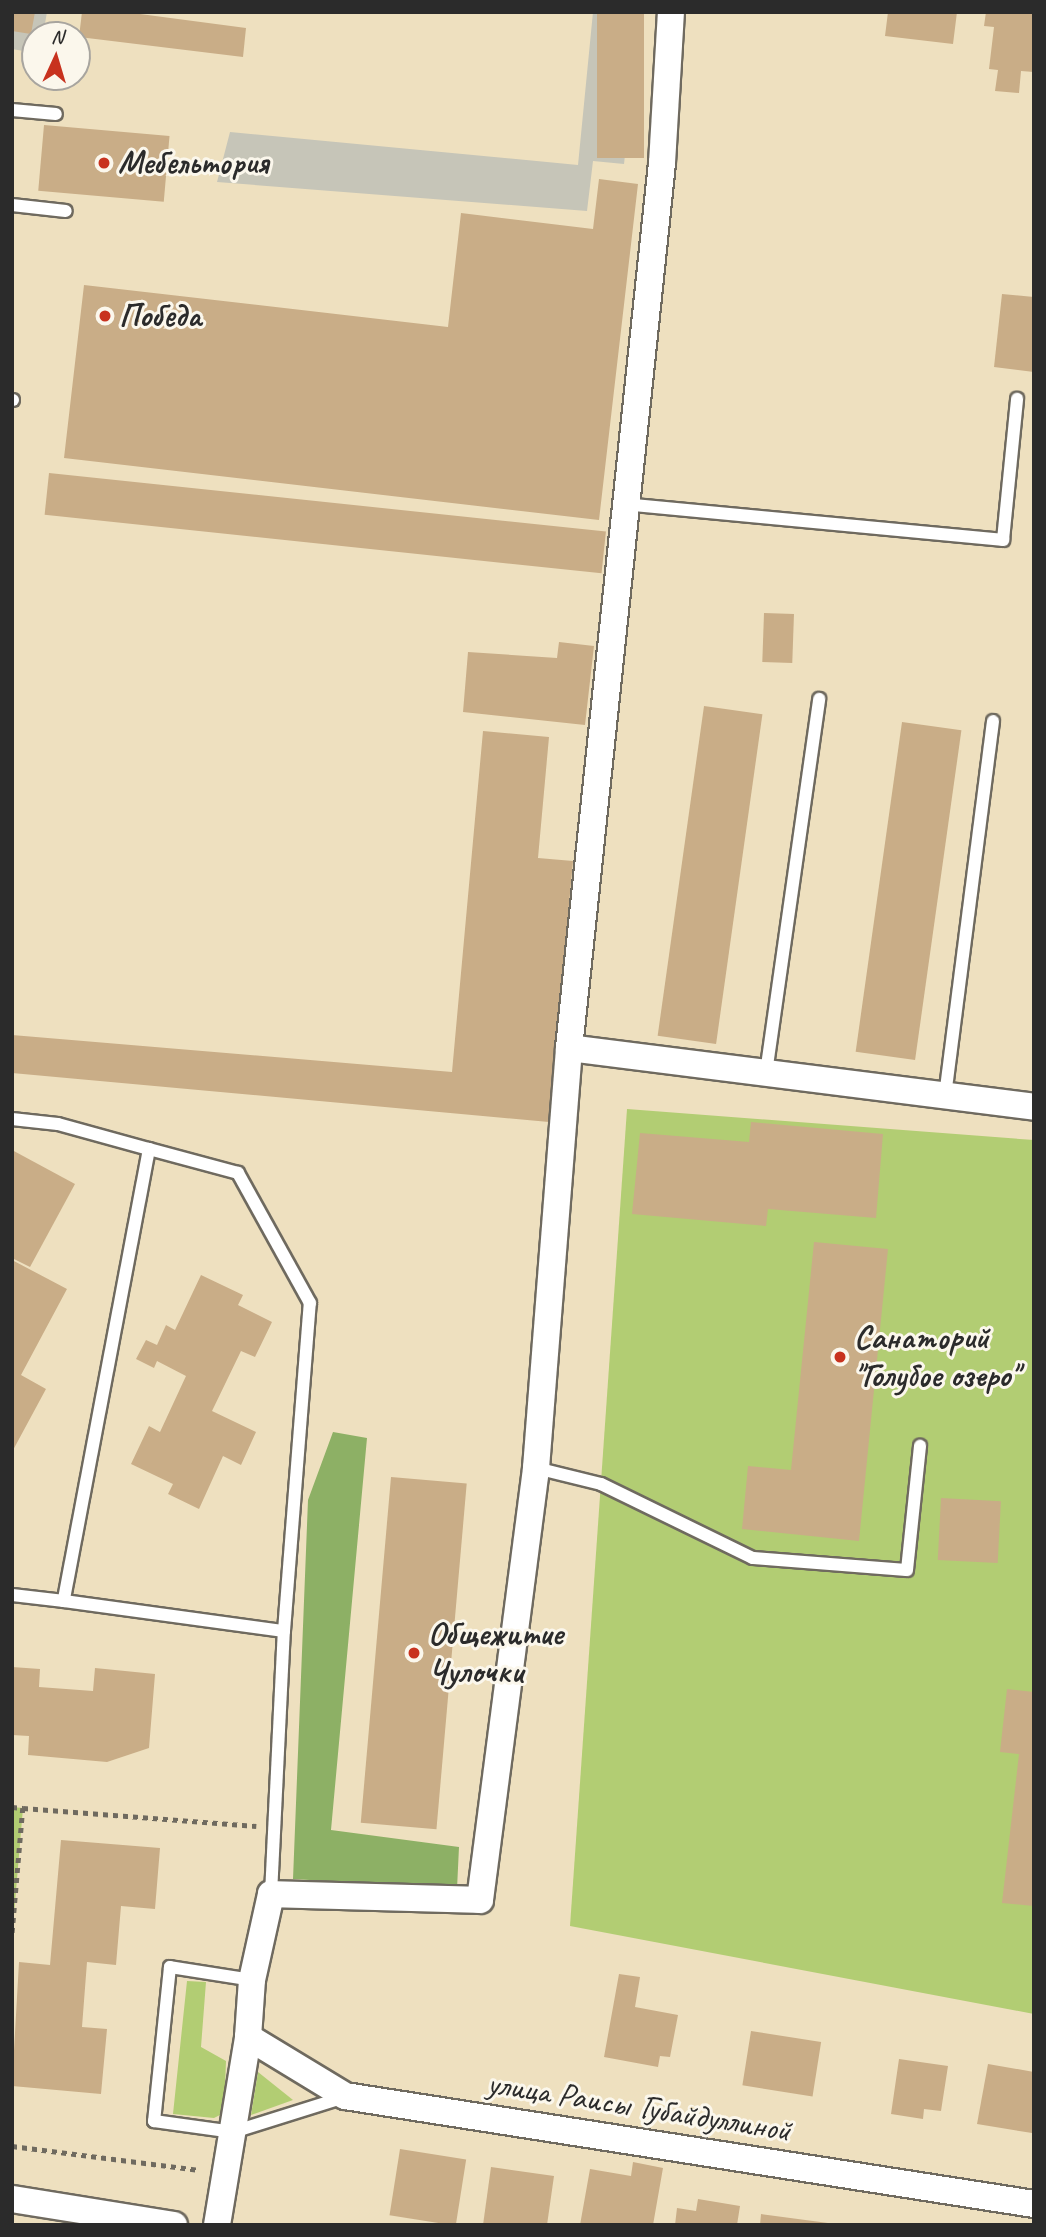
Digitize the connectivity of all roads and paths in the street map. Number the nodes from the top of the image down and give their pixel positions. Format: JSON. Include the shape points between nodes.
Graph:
{"nodes":[{"id":1,"x":671,"y":12,"type":"edge"},
{"id":2,"x":12,"y":110,"type":"edge"},
{"id":3,"x":57,"y":114,"type":"dead end"},
{"id":4,"x":12,"y":205,"type":"edge"},
{"id":5,"x":66,"y":211,"type":"dead end"},
{"id":6,"x":1017,"y":399,"type":"dead end"},
{"id":7,"x":624,"y":504,"type":"junction"},
{"id":8,"x":819,"y":699,"type":"dead end"},
{"id":9,"x":993,"y":721,"type":"dead end"},
{"id":10,"x":569,"y":1048,"type":"junction"},
{"id":11,"x":766,"y":1073,"type":"junction"},
{"id":12,"x":945,"y":1096,"type":"junction"},
{"id":13,"x":1034,"y":1107,"type":"edge"},
{"id":14,"x":12,"y":1119,"type":"edge"},
{"id":15,"x":149,"y":1149,"type":"junction"},
{"id":16,"x":920,"y":1446,"type":"dead end"},
{"id":17,"x":536,"y":1468,"type":"junction"},
{"id":18,"x":12,"y":1595,"type":"edge"},
{"id":19,"x":64,"y":1601,"type":"junction"},
{"id":20,"x":284,"y":1631,"type":"junction"},
{"id":21,"x":12,"y":1807,"type":"edge"},
{"id":22,"x":23,"y":1808,"type":"junction"},
{"id":23,"x":274,"y":1828,"type":"junction"},
{"id":24,"x":271,"y":1894,"type":"junction"},
{"id":25,"x":12,"y":1937,"type":"edge"},
{"id":26,"x":252,"y":1980,"type":"junction"},
{"id":27,"x":248,"y":2037,"type":"junction"},
{"id":28,"x":345,"y":2096,"type":"junction"},
{"id":29,"x":233,"y":2132,"type":"junction"},
{"id":30,"x":12,"y":2146,"type":"edge"},
{"id":31,"x":226,"y":2174,"type":"junction"},
{"id":32,"x":12,"y":2199,"type":"edge"},
{"id":33,"x":1034,"y":2204,"type":"edge"},
{"id":34,"x":174,"y":2225,"type":"edge"},
{"id":35,"x":217,"y":2225,"type":"edge"}],
"edges":[{"from":1,"to":7,"type":"street","via":[[662,163]]},
{"from":2,"to":3,"type":"lane"},
{"from":4,"to":5,"type":"lane"},
{"from":6,"to":7,"type":"lane","via":[[1003,540]]},
{"from":7,"to":10,"type":"street"},
{"from":8,"to":11,"type":"lane"},
{"from":9,"to":12,"type":"lane"},
{"from":10,"to":11,"type":"street"},
{"from":10,"to":17,"type":"street"},
{"from":11,"to":12,"type":"street"},
{"from":12,"to":13,"type":"street"},
{"from":14,"to":15,"type":"lane","via":[[58,1124]]},
{"from":15,"to":19,"type":"lane"},
{"from":15,"to":20,"type":"lane","via":[[238,1173],[310,1303]]},
{"from":16,"to":17,"type":"lane","via":[[907,1570],[753,1558],[601,1484]]},
{"from":17,"to":24,"type":"street","via":[[480,1900]]},
{"from":18,"to":19,"type":"lane"},
{"from":19,"to":20,"type":"lane"},
{"from":20,"to":23,"type":"lane"},
{"from":21,"to":22,"type":"path"},
{"from":22,"to":23,"type":"path"},
{"from":22,"to":25,"type":"path"},
{"from":23,"to":24,"type":"lane"},
{"from":24,"to":26,"type":"street"},
{"from":26,"to":27,"type":"street"},
{"from":26,"to":29,"type":"lane","via":[[170,1967],[154,2121]]},
{"from":27,"to":28,"type":"street","name":"улица Раисы Губайдуллиной"},
{"from":27,"to":29,"type":"street"},
{"from":28,"to":29,"type":"lane"},
{"from":28,"to":33,"type":"street","name":"улица Раисы Губайдуллиной"},
{"from":29,"to":31,"type":"street"},
{"from":30,"to":31,"type":"path"},
{"from":31,"to":35,"type":"street"},
{"from":32,"to":34,"type":"street"}]}
